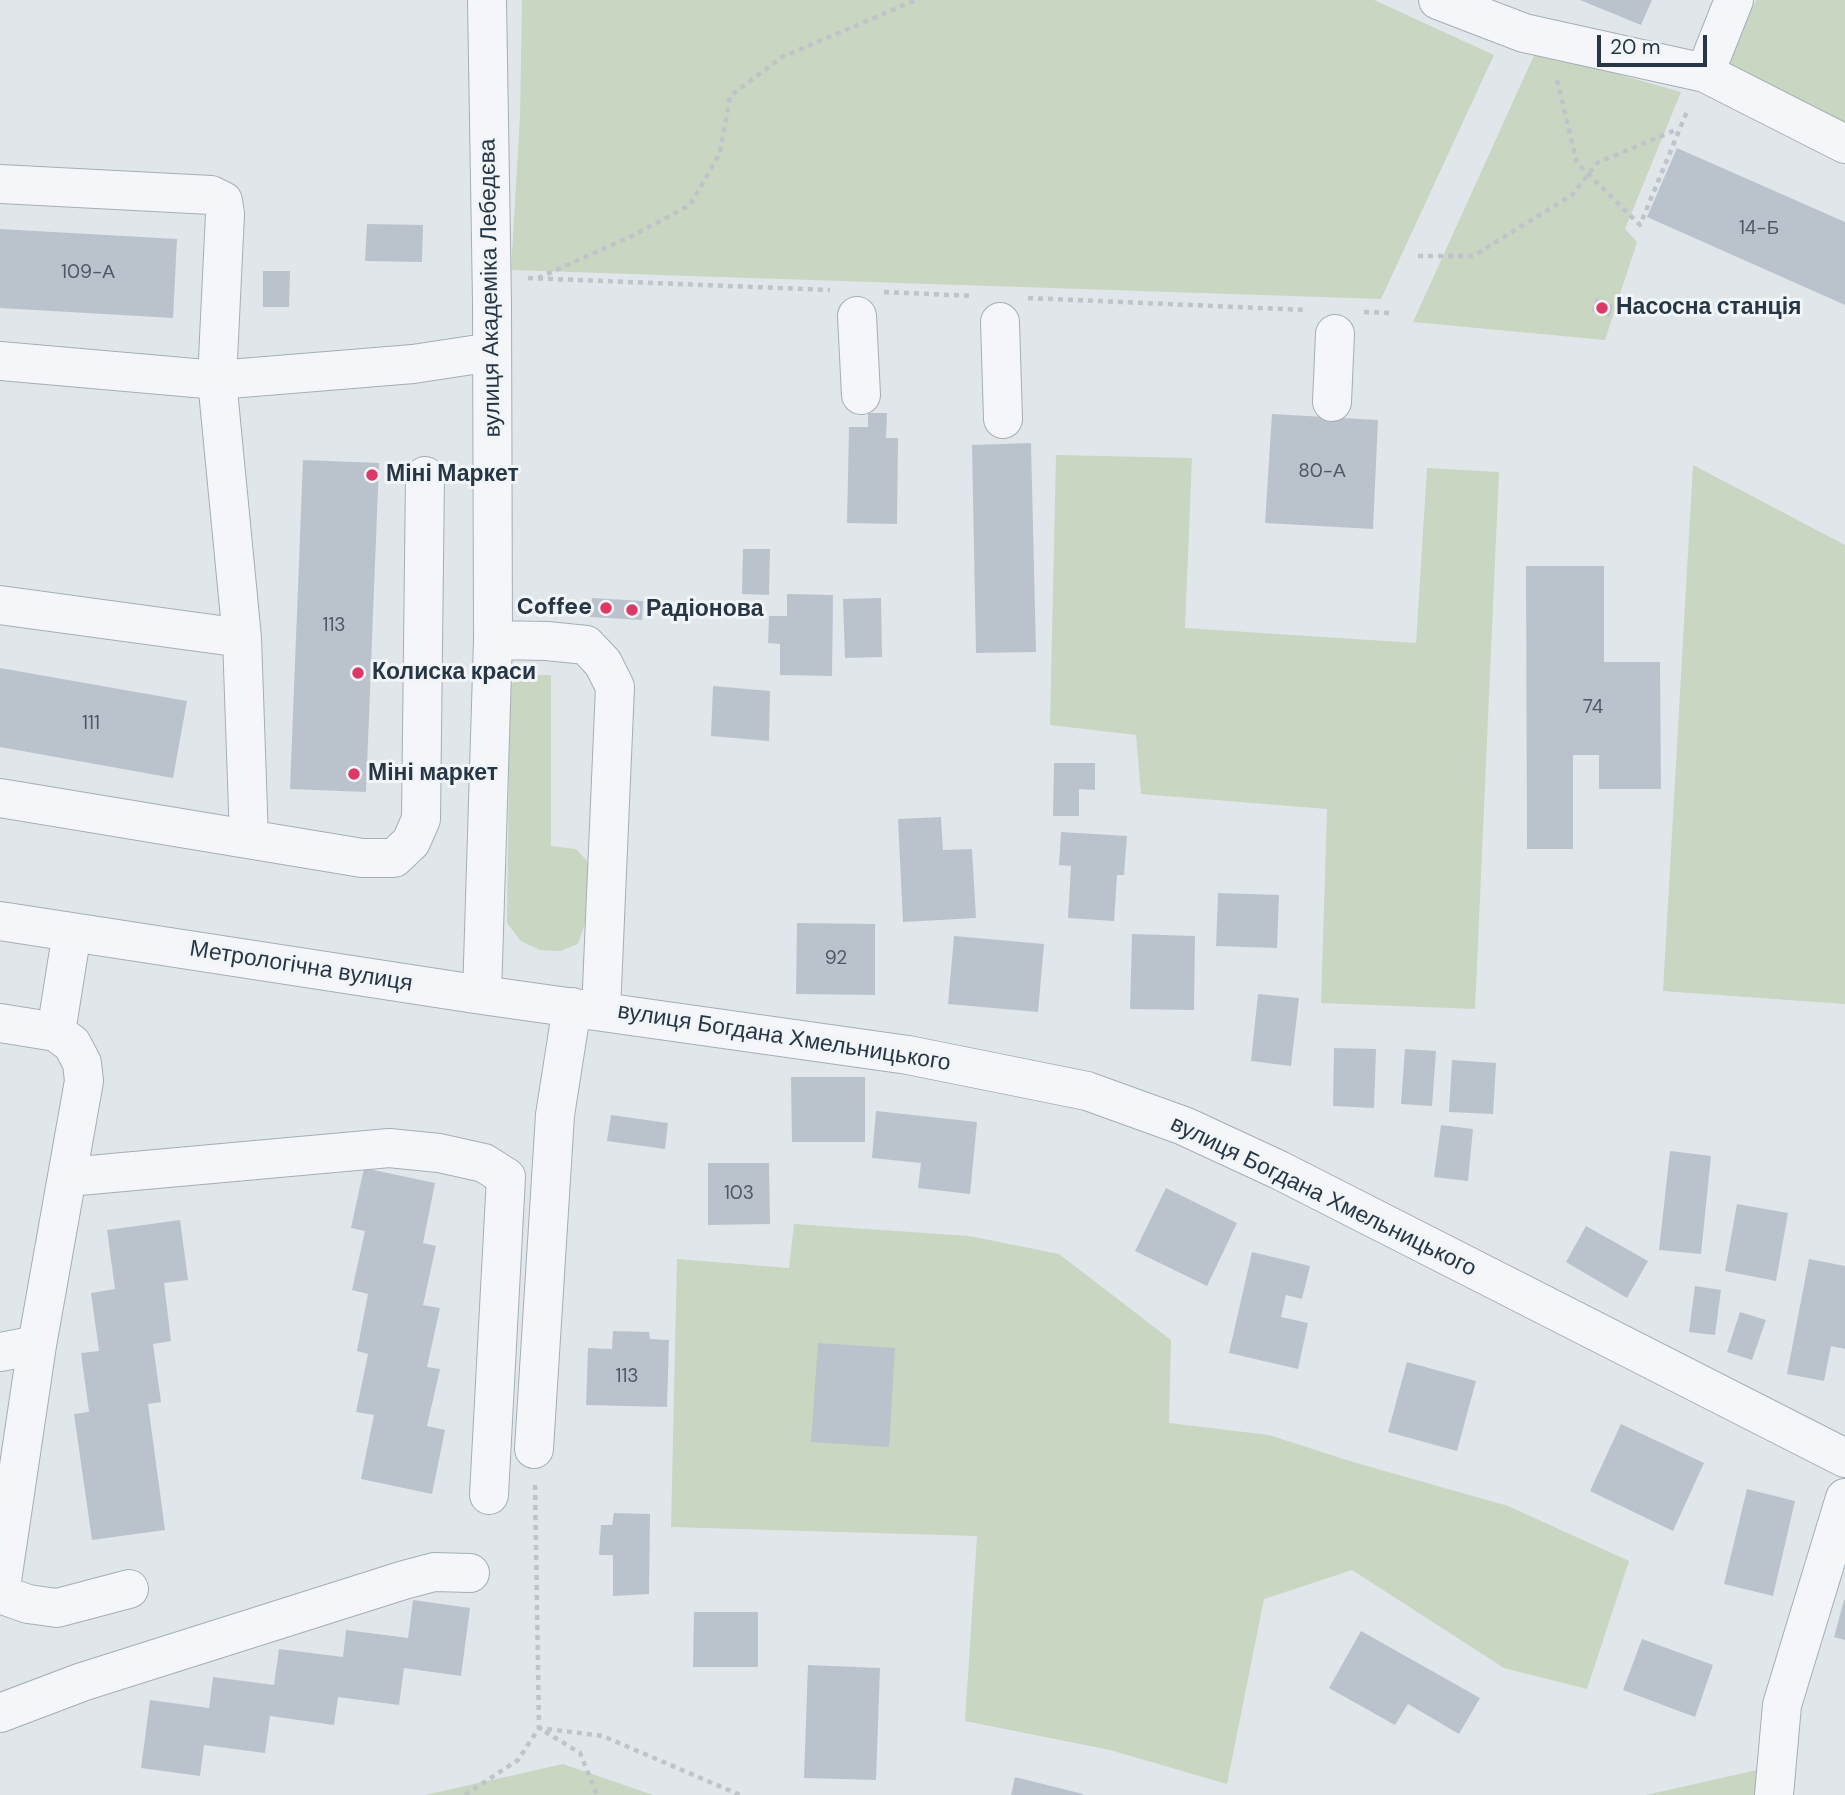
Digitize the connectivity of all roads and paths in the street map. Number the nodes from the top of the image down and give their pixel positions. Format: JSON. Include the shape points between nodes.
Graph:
{"nodes":[{"id":1,"x":487,"y":0,"type":"edge"},
{"id":2,"x":916,"y":0,"type":"edge"},
{"id":3,"x":1438,"y":0,"type":"edge"},
{"id":4,"x":1734,"y":0,"type":"edge"},
{"id":5,"x":1546,"y":38,"type":"junction"},
{"id":6,"x":1705,"y":73,"type":"junction"},
{"id":7,"x":1845,"y":144,"type":"edge"},
{"id":8,"x":0,"y":184,"type":"edge"},
{"id":9,"x":1418,"y":256,"type":"dead end"},
{"id":10,"x":492,"y":276,"type":"junction"},
{"id":11,"x":538,"y":278,"type":"junction"},
{"id":12,"x":860,"y":300,"type":"junction"},
{"id":13,"x":999,"y":305,"type":"junction"},
{"id":14,"x":1391,"y":313,"type":"dead end"},
{"id":15,"x":1336,"y":319,"type":"junction"},
{"id":16,"x":492,"y":352,"type":"junction"},
{"id":17,"x":0,"y":360,"type":"edge"},
{"id":18,"x":217,"y":380,"type":"junction"},
{"id":19,"x":861,"y":395,"type":"dead end"},
{"id":20,"x":1332,"y":402,"type":"dead end"},
{"id":21,"x":1003,"y":419,"type":"dead end"},
{"id":22,"x":425,"y":476,"type":"dead end"},
{"id":23,"x":0,"y":605,"type":"edge"},
{"id":24,"x":242,"y":638,"type":"junction"},
{"id":25,"x":493,"y":640,"type":"junction"},
{"id":26,"x":0,"y":799,"type":"edge"},
{"id":27,"x":249,"y":839,"type":"junction"},
{"id":28,"x":0,"y":921,"type":"edge"},
{"id":29,"x":72,"y":932,"type":"junction"},
{"id":30,"x":482,"y":995,"type":"junction"},
{"id":31,"x":587,"y":1009,"type":"junction"},
{"id":32,"x":0,"y":1023,"type":"edge"},
{"id":33,"x":56,"y":1032,"type":"junction"},
{"id":34,"x":68,"y":1177,"type":"junction"},
{"id":35,"x":37,"y":1345,"type":"junction"},
{"id":36,"x":0,"y":1352,"type":"edge"},
{"id":37,"x":534,"y":1449,"type":"joint"},
{"id":38,"x":1845,"y":1458,"type":"edge"},
{"id":39,"x":489,"y":1495,"type":"dead end"},
{"id":40,"x":1845,"y":1498,"type":"edge"},
{"id":41,"x":470,"y":1573,"type":"dead end"},
{"id":42,"x":129,"y":1589,"type":"dead end"},
{"id":43,"x":0,"y":1594,"type":"edge"},
{"id":44,"x":0,"y":1713,"type":"edge"},
{"id":45,"x":539,"y":1728,"type":"junction"},
{"id":46,"x":465,"y":1795,"type":"edge"},
{"id":47,"x":597,"y":1795,"type":"edge"},
{"id":48,"x":740,"y":1795,"type":"edge"},
{"id":49,"x":1774,"y":1795,"type":"edge"}],
"edges":[{"from":1,"to":10,"type":"street","name":"вулиця Академіка Лебедєва"},
{"from":2,"to":11,"type":"path","via":[[782,57],[730,96],[720,153],[690,205]]},
{"from":3,"to":5,"type":"street"},
{"from":4,"to":6,"type":"street"},
{"from":5,"to":6,"type":"street"},
{"from":5,"to":9,"type":"path","via":[[1577,163],[1586,172],[1595,181],[1613,198],[1640,225],[1679,129],[1597,163],[1588,174],[1580,185],[1572,195],[1473,256]]},
{"from":6,"to":7,"type":"street"},
{"from":8,"to":18,"type":"street","via":[[211,195],[223,201]]},
{"from":10,"to":11,"type":"path"},
{"from":10,"to":16,"type":"street","name":"вулиця Академіка Лебедєва"},
{"from":11,"to":12,"type":"path"},
{"from":12,"to":13,"type":"path"},
{"from":12,"to":19,"type":"street"},
{"from":13,"to":15,"type":"path"},
{"from":13,"to":21,"type":"street"},
{"from":14,"to":15,"type":"path"},
{"from":15,"to":20,"type":"street"},
{"from":16,"to":18,"type":"street","via":[[413,364]]},
{"from":16,"to":25,"type":"street","name":"вулиця Академіка Лебедєва"},
{"from":17,"to":18,"type":"street"},
{"from":18,"to":24,"type":"street"},
{"from":22,"to":27,"type":"street","via":[[421,819],[411,842],[394,858],[362,858]]},
{"from":23,"to":24,"type":"street"},
{"from":24,"to":27,"type":"street"},
{"from":25,"to":30,"type":"street","name":"вулиця Академіка Лебедєва"},
{"from":25,"to":31,"type":"street","via":[[586,645],[603,663],[615,687]]},
{"from":26,"to":27,"type":"street"},
{"from":28,"to":29,"type":"street","name":"Метрологічна вулиця"},
{"from":29,"to":30,"type":"street","name":"Метрологічна вулиця"},
{"from":29,"to":33,"type":"street"},
{"from":30,"to":31,"type":"street","name":"Метрологічна вулиця"},
{"from":31,"to":37,"type":"street","via":[[555,1115]]},
{"from":31,"to":38,"type":"street","name":"вулиця Богдана Хмельницького","via":[[908,1055],[1087,1091],[1184,1126],[1279,1170]]},
{"from":32,"to":33,"type":"street"},
{"from":33,"to":34,"type":"street","via":[[72,1044],[82,1063],[84,1081]]},
{"from":34,"to":35,"type":"street"},
{"from":34,"to":39,"type":"street","via":[[389,1148],[484,1163],[506,1177]]},
{"from":35,"to":36,"type":"street"},
{"from":35,"to":43,"type":"street"},
{"from":37,"to":45,"type":"path"},
{"from":40,"to":49,"type":"street","via":[[1782,1705]]},
{"from":41,"to":44,"type":"street","via":[[434,1572],[404,1580],[82,1682]]},
{"from":42,"to":43,"type":"street","via":[[57,1608],[28,1605]]},
{"from":45,"to":46,"type":"path","via":[[517,1760]]},
{"from":45,"to":47,"type":"path","via":[[580,1753]]},
{"from":45,"to":48,"type":"path","via":[[603,1737]]}]}
